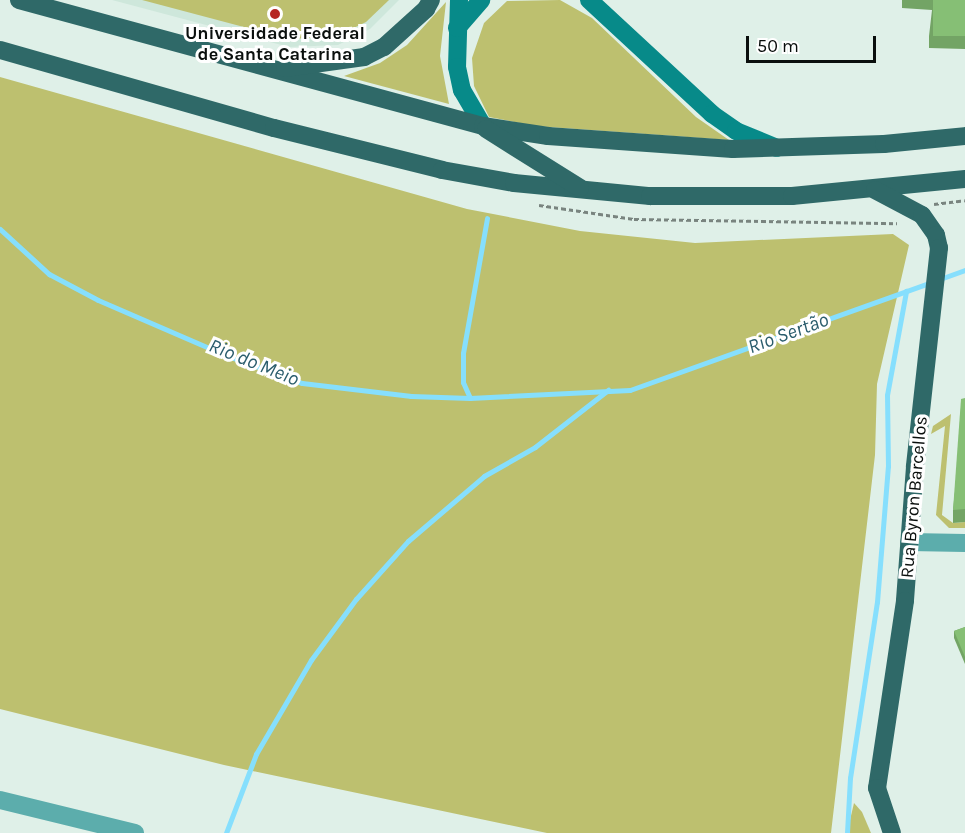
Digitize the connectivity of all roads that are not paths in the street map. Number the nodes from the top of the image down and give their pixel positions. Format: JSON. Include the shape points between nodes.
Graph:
{"nodes":[{"id":1,"x":19,"y":0,"type":"edge"},
{"id":2,"x":431,"y":0,"type":"edge"},
{"id":3,"x":459,"y":0,"type":"edge"},
{"id":4,"x":481,"y":0,"type":"edge"},
{"id":5,"x":589,"y":0,"type":"edge"},
{"id":6,"x":457,"y":28,"type":"junction"},
{"id":7,"x":0,"y":50,"type":"edge"},
{"id":8,"x":273,"y":69,"type":"junction"},
{"id":9,"x":483,"y":126,"type":"junction"},
{"id":10,"x":965,"y":136,"type":"edge"},
{"id":11,"x":777,"y":148,"type":"junction"},
{"id":12,"x":965,"y":179,"type":"edge"},
{"id":13,"x":585,"y":190,"type":"junction"},
{"id":14,"x":875,"y":190,"type":"junction"},
{"id":15,"x":909,"y":542,"type":"junction"},
{"id":16,"x":965,"y":543,"type":"edge"},
{"id":17,"x":0,"y":800,"type":"edge"},
{"id":18,"x":135,"y":833,"type":"edge"},
{"id":19,"x":892,"y":833,"type":"edge"}],
"edges":[{"from":1,"to":8,"type":"main road"},
{"from":2,"to":8,"type":"main road","via":[[384,47],[364,57]]},
{"from":3,"to":6,"type":"main road"},
{"from":4,"to":6,"type":"main road"},
{"from":5,"to":11,"type":"main road","via":[[712,114],[736,131]]},
{"from":6,"to":9,"type":"main road","via":[[457,67],[462,90]]},
{"from":7,"to":13,"type":"main road","via":[[274,128],[442,170]]},
{"from":8,"to":9,"type":"main road"},
{"from":9,"to":11,"type":"main road","via":[[606,141]]},
{"from":9,"to":13,"type":"main road"},
{"from":10,"to":11,"type":"main road"},
{"from":12,"to":14,"type":"main road"},
{"from":13,"to":14,"type":"main road","via":[[674,196],[792,196]]},
{"from":14,"to":15,"type":"main road","name":"Rua Byron Barcellos","via":[[929,222],[939,257]]},
{"from":15,"to":16,"type":"street"},
{"from":15,"to":19,"type":"main road","name":"Rua Byron Barcellos","via":[[905,601],[877,788]]},
{"from":17,"to":18,"type":"street"}]}
